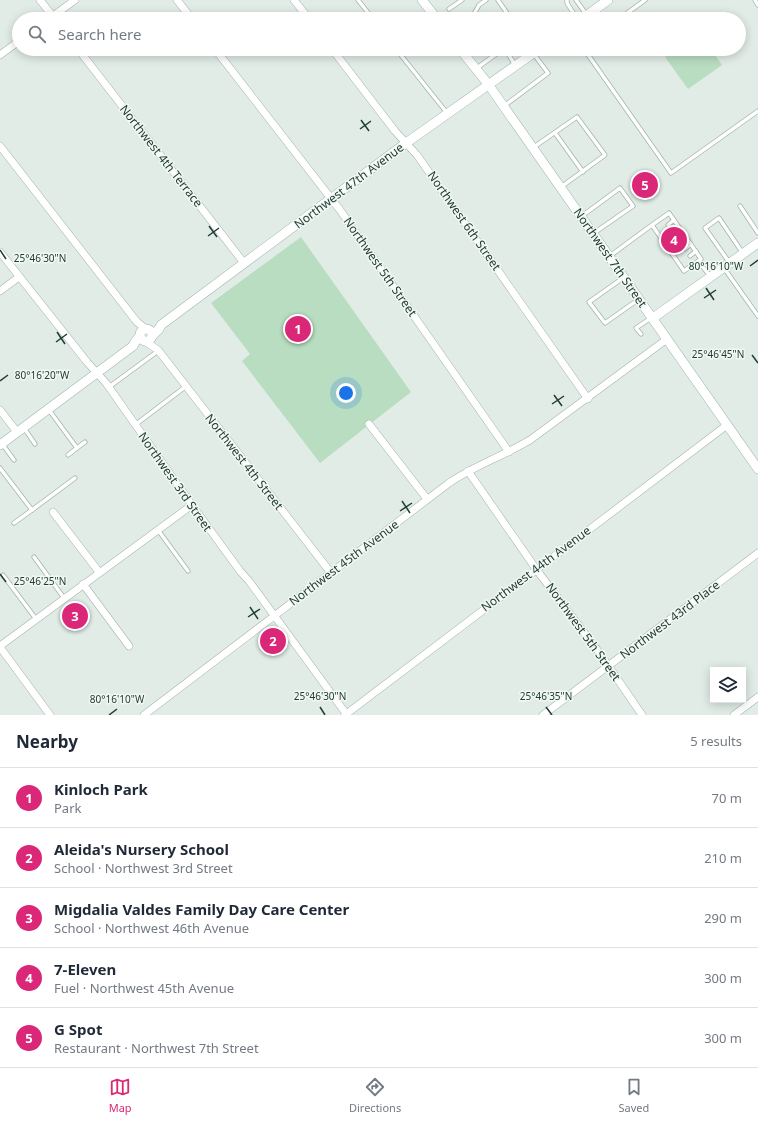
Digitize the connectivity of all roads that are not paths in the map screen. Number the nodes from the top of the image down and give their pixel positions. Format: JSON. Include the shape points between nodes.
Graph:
{"nodes":[{"id":1,"x":40,"y":0,"type":"edge"},
{"id":2,"x":74,"y":0,"type":"edge"},
{"id":3,"x":177,"y":0,"type":"edge"},
{"id":4,"x":294,"y":0,"type":"edge"},
{"id":5,"x":358,"y":0,"type":"edge"},
{"id":6,"x":422,"y":0,"type":"edge"},
{"id":7,"x":462,"y":0,"type":"edge"},
{"id":8,"x":486,"y":0,"type":"edge"},
{"id":9,"x":498,"y":0,"type":"edge"},
{"id":10,"x":567,"y":0,"type":"edge"},
{"id":11,"x":576,"y":0,"type":"edge"},
{"id":12,"x":608,"y":0,"type":"edge"},
{"id":13,"x":645,"y":0,"type":"edge"},
{"id":14,"x":755,"y":0,"type":"edge"},
{"id":15,"x":758,"y":5,"type":"edge"},
{"id":16,"x":449,"y":9,"type":"dead end"},
{"id":17,"x":48,"y":12,"type":"edge"},
{"id":18,"x":59,"y":12,"type":"edge"},
{"id":19,"x":186,"y":12,"type":"edge"},
{"id":20,"x":303,"y":12,"type":"edge"},
{"id":21,"x":367,"y":12,"type":"edge"},
{"id":22,"x":431,"y":12,"type":"edge"},
{"id":23,"x":475,"y":12,"type":"edge"},
{"id":24,"x":507,"y":12,"type":"edge"},
{"id":25,"x":573,"y":12,"type":"edge"},
{"id":26,"x":582,"y":12,"type":"edge"},
{"id":27,"x":591,"y":12,"type":"edge"},
{"id":28,"x":629,"y":12,"type":"edge"},
{"id":29,"x":12,"y":47,"type":"edge"},
{"id":30,"x":0,"y":56,"type":"edge"},
{"id":31,"x":83,"y":56,"type":"edge"},
{"id":32,"x":220,"y":56,"type":"edge"},
{"id":33,"x":337,"y":56,"type":"edge"},
{"id":34,"x":401,"y":56,"type":"edge"},
{"id":35,"x":466,"y":56,"type":"edge"},
{"id":36,"x":496,"y":56,"type":"edge"},
{"id":37,"x":510,"y":56,"type":"edge"},
{"id":38,"x":529,"y":56,"type":"edge"},
{"id":39,"x":539,"y":56,"type":"edge"},
{"id":40,"x":589,"y":56,"type":"edge"},
{"id":41,"x":516,"y":65,"type":"junction"},
{"id":42,"x":476,"y":69,"type":"junction"},
{"id":43,"x":488,"y":84,"type":"junction"},
{"id":44,"x":503,"y":106,"type":"junction"},
{"id":45,"x":758,"y":111,"type":"edge"},
{"id":46,"x":446,"y":113,"type":"junction"},
{"id":47,"x":555,"y":132,"type":"junction"},
{"id":48,"x":406,"y":143,"type":"junction"},
{"id":49,"x":0,"y":146,"type":"edge"},
{"id":50,"x":533,"y":148,"type":"junction"},
{"id":51,"x":583,"y":172,"type":"junction"},
{"id":52,"x":560,"y":188,"type":"junction"},
{"id":53,"x":332,"y":199,"type":"junction"},
{"id":54,"x":740,"y":206,"type":"dead end"},
{"id":55,"x":581,"y":217,"type":"junction"},
{"id":56,"x":674,"y":220,"type":"junction"},
{"id":57,"x":652,"y":225,"type":"junction"},
{"id":58,"x":668,"y":225,"type":"dead end"},
{"id":59,"x":662,"y":229,"type":"dead end"},
{"id":60,"x":681,"y":230,"type":"junction"},
{"id":61,"x":657,"y":232,"type":"junction"},
{"id":62,"x":758,"y":233,"type":"edge"},
{"id":63,"x":593,"y":234,"type":"junction"},
{"id":64,"x":674,"y":234,"type":"dead end"},
{"id":65,"x":668,"y":238,"type":"dead end"},
{"id":66,"x":686,"y":238,"type":"junction"},
{"id":67,"x":664,"y":241,"type":"junction"},
{"id":68,"x":680,"y":242,"type":"dead end"},
{"id":69,"x":758,"y":243,"type":"edge"},
{"id":70,"x":691,"y":244,"type":"junction"},
{"id":71,"x":674,"y":246,"type":"dead end"},
{"id":72,"x":685,"y":249,"type":"dead end"},
{"id":73,"x":670,"y":250,"type":"junction"},
{"id":74,"x":696,"y":251,"type":"junction"},
{"id":75,"x":0,"y":252,"type":"edge"},
{"id":76,"x":679,"y":253,"type":"dead end"},
{"id":77,"x":743,"y":254,"type":"junction"},
{"id":78,"x":675,"y":256,"type":"junction"},
{"id":79,"x":690,"y":256,"type":"dead end"},
{"id":80,"x":610,"y":257,"type":"junction"},
{"id":81,"x":684,"y":260,"type":"dead end"},
{"id":82,"x":698,"y":261,"type":"junction"},
{"id":83,"x":244,"y":263,"type":"junction"},
{"id":84,"x":679,"y":263,"type":"junction"},
{"id":85,"x":727,"y":265,"type":"junction"},
{"id":86,"x":19,"y":276,"type":"junction"},
{"id":87,"x":710,"y":277,"type":"junction"},
{"id":88,"x":624,"y":278,"type":"junction"},
{"id":89,"x":0,"y":291,"type":"edge"},
{"id":90,"x":639,"y":299,"type":"junction"},
{"id":91,"x":758,"y":316,"type":"edge"},
{"id":92,"x":652,"y":318,"type":"junction"},
{"id":93,"x":641,"y":334,"type":"dead end"},
{"id":94,"x":146,"y":336,"type":"junction"},
{"id":95,"x":667,"y":339,"type":"junction"},
{"id":96,"x":158,"y":351,"type":"junction"},
{"id":97,"x":97,"y":373,"type":"junction"},
{"id":98,"x":109,"y":387,"type":"junction"},
{"id":99,"x":185,"y":387,"type":"junction"},
{"id":100,"x":588,"y":399,"type":"junction"},
{"id":101,"x":48,"y":409,"type":"junction"},
{"id":102,"x":0,"y":410,"type":"edge"},
{"id":103,"x":135,"y":424,"type":"junction"},
{"id":104,"x":369,"y":424,"type":"dead end"},
{"id":105,"x":727,"y":425,"type":"junction"},
{"id":106,"x":20,"y":430,"type":"junction"},
{"id":107,"x":85,"y":442,"type":"dead end"},
{"id":108,"x":1,"y":444,"type":"edge"},
{"id":109,"x":35,"y":444,"type":"dead end"},
{"id":110,"x":77,"y":448,"type":"junction"},
{"id":111,"x":509,"y":452,"type":"junction"},
{"id":112,"x":68,"y":455,"type":"dead end"},
{"id":113,"x":14,"y":460,"type":"dead end"},
{"id":114,"x":0,"y":468,"type":"edge"},
{"id":115,"x":758,"y":469,"type":"edge"},
{"id":116,"x":468,"y":471,"type":"junction"},
{"id":117,"x":75,"y":478,"type":"dead end"},
{"id":118,"x":427,"y":499,"type":"junction"},
{"id":119,"x":192,"y":505,"type":"junction"},
{"id":120,"x":32,"y":510,"type":"junction"},
{"id":121,"x":53,"y":512,"type":"dead end"},
{"id":122,"x":14,"y":524,"type":"dead end"},
{"id":123,"x":158,"y":530,"type":"junction"},
{"id":124,"x":758,"y":554,"type":"edge"},
{"id":125,"x":34,"y":557,"type":"dead end"},
{"id":126,"x":536,"y":569,"type":"junction"},
{"id":127,"x":188,"y":571,"type":"dead end"},
{"id":128,"x":99,"y":572,"type":"junction"},
{"id":129,"x":331,"y":573,"type":"junction"},
{"id":130,"x":3,"y":575,"type":"dead end"},
{"id":131,"x":82,"y":584,"type":"junction"},
{"id":132,"x":64,"y":598,"type":"junction"},
{"id":133,"x":275,"y":616,"type":"junction"},
{"id":134,"x":36,"y":619,"type":"junction"},
{"id":135,"x":0,"y":646,"type":"edge"},
{"id":136,"x":129,"y":646,"type":"dead end"},
{"id":137,"x":609,"y":666,"type":"junction"},
{"id":138,"x":758,"y":696,"type":"edge"},
{"id":139,"x":50,"y":715,"type":"edge"},
{"id":140,"x":144,"y":715,"type":"edge"},
{"id":141,"x":346,"y":715,"type":"edge"},
{"id":142,"x":544,"y":715,"type":"edge"},
{"id":143,"x":642,"y":715,"type":"edge"},
{"id":144,"x":734,"y":715,"type":"edge"}],
"edges":[{"from":1,"to":17,"type":"street"},
{"from":2,"to":18,"type":"street"},
{"from":3,"to":19,"type":"street"},
{"from":4,"to":20,"type":"street"},
{"from":5,"to":21,"type":"lane"},
{"from":6,"to":22,"type":"street"},
{"from":7,"to":16,"type":"lane"},
{"from":8,"to":23,"type":"lane"},
{"from":9,"to":24,"type":"lane"},
{"from":10,"to":25,"type":"lane"},
{"from":11,"to":26,"type":"lane"},
{"from":12,"to":27,"type":"street"},
{"from":13,"to":28,"type":"lane"},
{"from":14,"to":15,"type":"lane"},
{"from":29,"to":30,"type":"street"},
{"from":31,"to":83,"type":"street","name":"Northwest 4th Terrace"},
{"from":32,"to":53,"type":"street","name":"Northwest 5th Street"},
{"from":33,"to":48,"type":"street","name":"Northwest 6th Street"},
{"from":34,"to":46,"type":"lane"},
{"from":35,"to":42,"type":"street","name":"Northwest 7th Street"},
{"from":36,"to":42,"type":"lane"},
{"from":37,"to":41,"type":"lane"},
{"from":38,"to":41,"type":"street","name":"Northwest 47th Avenue"},
{"from":39,"to":44,"type":"lane","via":[[548,73]]},
{"from":40,"to":45,"type":"lane","via":[[671,173]]},
{"from":41,"to":43,"type":"street","name":"Northwest 47th Avenue"},
{"from":42,"to":43,"type":"street","name":"Northwest 7th Street"},
{"from":43,"to":44,"type":"street","name":"Northwest 7th Street"},
{"from":43,"to":46,"type":"street","name":"Northwest 47th Avenue"},
{"from":44,"to":50,"type":"street","name":"Northwest 7th Street"},
{"from":46,"to":48,"type":"street","name":"Northwest 47th Avenue"},
{"from":47,"to":50,"type":"lane"},
{"from":47,"to":51,"type":"lane"},
{"from":47,"to":51,"type":"lane","via":[[577,117],[605,155]]},
{"from":48,"to":53,"type":"street","name":"Northwest 47th Avenue"},
{"from":48,"to":100,"type":"street","name":"Northwest 6th Street","via":[[418,155]]},
{"from":49,"to":94,"type":"street","name":"Northwest 4th Street"},
{"from":50,"to":52,"type":"street","name":"Northwest 7th Street"},
{"from":51,"to":52,"type":"lane"},
{"from":52,"to":55,"type":"street","name":"Northwest 7th Street"},
{"from":53,"to":83,"type":"street","name":"Northwest 47th Avenue"},
{"from":53,"to":111,"type":"street","name":"Northwest 5th Street"},
{"from":54,"to":62,"type":"lane"},
{"from":55,"to":63,"type":"street","name":"Northwest 7th Street"},
{"from":55,"to":63,"type":"lane","via":[[620,188],[633,206]]},
{"from":56,"to":57,"type":"lane","via":[[669,213]]},
{"from":56,"to":58,"type":"lane"},
{"from":56,"to":60,"type":"lane"},
{"from":57,"to":61,"type":"lane"},
{"from":57,"to":80,"type":"lane"},
{"from":59,"to":61,"type":"lane"},
{"from":60,"to":64,"type":"lane"},
{"from":60,"to":66,"type":"lane"},
{"from":61,"to":67,"type":"lane"},
{"from":63,"to":80,"type":"street","name":"Northwest 7th Street"},
{"from":65,"to":67,"type":"lane"},
{"from":66,"to":68,"type":"lane"},
{"from":66,"to":70,"type":"lane"},
{"from":67,"to":73,"type":"lane"},
{"from":69,"to":77,"type":"street"},
{"from":70,"to":72,"type":"lane"},
{"from":70,"to":74,"type":"lane"},
{"from":71,"to":73,"type":"lane"},
{"from":73,"to":78,"type":"lane"},
{"from":74,"to":79,"type":"lane"},
{"from":74,"to":82,"type":"lane","via":[[701,259]]},
{"from":75,"to":86,"type":"street","name":"Northwest 3rd Street"},
{"from":76,"to":78,"type":"lane"},
{"from":77,"to":85,"type":"street"},
{"from":77,"to":85,"type":"lane","via":[[719,218],[706,228]]},
{"from":78,"to":84,"type":"lane"},
{"from":80,"to":88,"type":"street","name":"Northwest 7th Street"},
{"from":81,"to":84,"type":"lane"},
{"from":82,"to":84,"type":"lane","via":[[684,270]]},
{"from":82,"to":87,"type":"lane"},
{"from":83,"to":94,"type":"street","name":"Northwest 47th Avenue","via":[[161,325],[153,326]]},
{"from":85,"to":87,"type":"street"},
{"from":85,"to":91,"type":"lane"},
{"from":86,"to":89,"type":"street"},
{"from":86,"to":97,"type":"street","name":"Northwest 3rd Street"},
{"from":87,"to":92,"type":"street"},
{"from":88,"to":90,"type":"street","name":"Northwest 7th Street"},
{"from":88,"to":90,"type":"lane","via":[[589,302],[605,323]]},
{"from":90,"to":92,"type":"street","name":"Northwest 7th Street"},
{"from":92,"to":93,"type":"lane","via":[[636,328]]},
{"from":92,"to":95,"type":"street","name":"Northwest 7th Street"},
{"from":94,"to":96,"type":"street","name":"Northwest 4th Street","via":[[156,341]]},
{"from":94,"to":97,"type":"street","name":"Northwest 47th Avenue","via":[[140,344],[133,346]]},
{"from":95,"to":100,"type":"street","name":"Northwest 45th Avenue"},
{"from":95,"to":105,"type":"street","name":"Northwest 7th Street"},
{"from":96,"to":98,"type":"lane"},
{"from":96,"to":99,"type":"street","name":"Northwest 4th Street"},
{"from":97,"to":98,"type":"street","name":"Northwest 3rd Street"},
{"from":97,"to":101,"type":"street","name":"Northwest 47th Avenue"},
{"from":98,"to":103,"type":"street","name":"Northwest 3rd Street"},
{"from":99,"to":103,"type":"lane"},
{"from":99,"to":129,"type":"street","name":"Northwest 4th Street"},
{"from":100,"to":111,"type":"street","name":"Northwest 45th Avenue"},
{"from":101,"to":106,"type":"street","name":"Northwest 47th Avenue"},
{"from":101,"to":110,"type":"lane"},
{"from":102,"to":106,"type":"street"},
{"from":103,"to":119,"type":"street","name":"Northwest 3rd Street"},
{"from":104,"to":118,"type":"street"},
{"from":105,"to":115,"type":"street","name":"Northwest 7th Street"},
{"from":105,"to":126,"type":"street","name":"Northwest 44th Avenue"},
{"from":106,"to":108,"type":"street","name":"Northwest 47th Avenue"},
{"from":106,"to":109,"type":"lane"},
{"from":107,"to":110,"type":"lane"},
{"from":108,"to":113,"type":"lane"},
{"from":110,"to":112,"type":"lane"},
{"from":111,"to":116,"type":"street","name":"Northwest 45th Avenue"},
{"from":114,"to":120,"type":"lane"},
{"from":116,"to":118,"type":"street","name":"Northwest 45th Avenue"},
{"from":116,"to":126,"type":"street","name":"Northwest 5th Street"},
{"from":117,"to":120,"type":"lane"},
{"from":118,"to":129,"type":"street","name":"Northwest 45th Avenue"},
{"from":119,"to":123,"type":"street"},
{"from":119,"to":133,"type":"street","name":"Northwest 3rd Street"},
{"from":120,"to":122,"type":"lane"},
{"from":121,"to":128,"type":"street"},
{"from":123,"to":127,"type":"lane"},
{"from":123,"to":128,"type":"street"},
{"from":124,"to":137,"type":"street","name":"Northwest 43rd Place"},
{"from":125,"to":132,"type":"lane"},
{"from":126,"to":137,"type":"street","name":"Northwest 5th Street"},
{"from":126,"to":141,"type":"street","name":"Northwest 44th Avenue"},
{"from":128,"to":131,"type":"street"},
{"from":129,"to":133,"type":"street","name":"Northwest 45th Avenue"},
{"from":130,"to":134,"type":"lane"},
{"from":131,"to":132,"type":"street"},
{"from":131,"to":136,"type":"street"},
{"from":132,"to":134,"type":"street"},
{"from":133,"to":140,"type":"street","name":"Northwest 45th Avenue"},
{"from":133,"to":141,"type":"street","name":"Northwest 3rd Street"},
{"from":134,"to":135,"type":"street"},
{"from":135,"to":139,"type":"street"},
{"from":137,"to":142,"type":"street","name":"Northwest 43rd Place"},
{"from":137,"to":143,"type":"street","name":"Northwest 5th Street"},
{"from":138,"to":144,"type":"street"}]}
